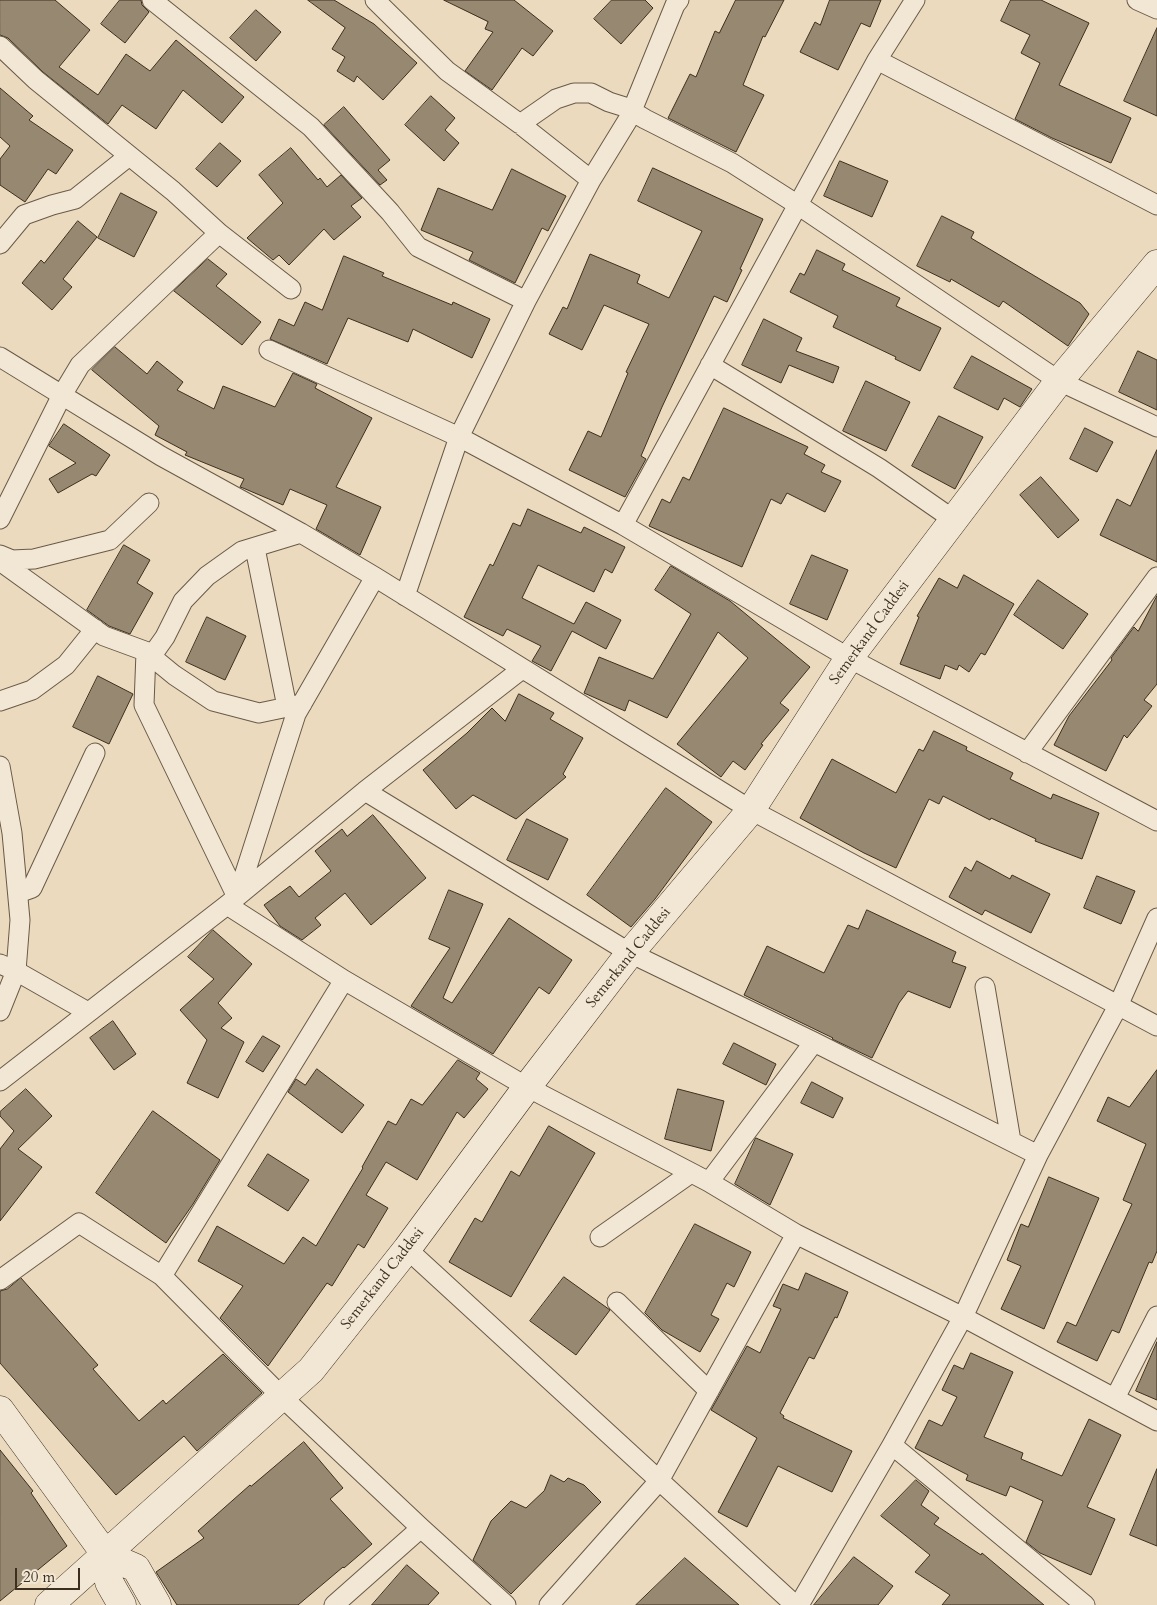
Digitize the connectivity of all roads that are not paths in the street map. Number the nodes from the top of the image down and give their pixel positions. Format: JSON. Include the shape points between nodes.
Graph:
{"nodes":[{"id":1,"x":152,"y":0,"type":"edge"},
{"id":2,"x":375,"y":0,"type":"edge"},
{"id":3,"x":915,"y":0,"type":"edge"},
{"id":4,"x":1138,"y":0,"type":"edge"},
{"id":5,"x":675,"y":2,"type":"edge"},
{"id":6,"x":1157,"y":9,"type":"edge"},
{"id":7,"x":0,"y":46,"type":"edge"},
{"id":8,"x":877,"y":60,"type":"junction"},
{"id":9,"x":631,"y":111,"type":"junction"},
{"id":10,"x":520,"y":124,"type":"junction"},
{"id":11,"x":129,"y":156,"type":"junction"},
{"id":12,"x":591,"y":180,"type":"junction"},
{"id":13,"x":798,"y":205,"type":"junction"},
{"id":14,"x":1157,"y":205,"type":"edge"},
{"id":15,"x":220,"y":233,"type":"junction"},
{"id":16,"x":0,"y":244,"type":"edge"},
{"id":17,"x":1157,"y":264,"type":"edge"},
{"id":18,"x":292,"y":289,"type":"dead end"},
{"id":19,"x":526,"y":301,"type":"junction"},
{"id":20,"x":269,"y":350,"type":"dead end"},
{"id":21,"x":0,"y":357,"type":"edge"},
{"id":22,"x":710,"y":365,"type":"junction"},
{"id":23,"x":1059,"y":381,"type":"junction"},
{"id":24,"x":62,"y":395,"type":"junction"},
{"id":25,"x":1157,"y":427,"type":"edge"},
{"id":26,"x":459,"y":437,"type":"junction"},
{"id":27,"x":149,"y":503,"type":"dead end"},
{"id":28,"x":0,"y":519,"type":"edge"},
{"id":29,"x":954,"y":520,"type":"junction"},
{"id":30,"x":623,"y":525,"type":"junction"},
{"id":31,"x":301,"y":533,"type":"junction"},
{"id":32,"x":255,"y":548,"type":"junction"},
{"id":33,"x":0,"y":555,"type":"edge"},
{"id":34,"x":0,"y":561,"type":"edge"},
{"id":35,"x":375,"y":577,"type":"junction"},
{"id":36,"x":1157,"y":577,"type":"edge"},
{"id":37,"x":406,"y":596,"type":"junction"},
{"id":38,"x":95,"y":629,"type":"junction"},
{"id":39,"x":146,"y":652,"type":"junction"},
{"id":40,"x":849,"y":658,"type":"junction"},
{"id":41,"x":522,"y":669,"type":"junction"},
{"id":42,"x":0,"y":701,"type":"edge"},
{"id":43,"x":294,"y":705,"type":"junction"},
{"id":44,"x":1027,"y":752,"type":"junction"},
{"id":45,"x":95,"y":753,"type":"dead end"},
{"id":46,"x":0,"y":766,"type":"edge"},
{"id":47,"x":365,"y":790,"type":"junction"},
{"id":48,"x":751,"y":810,"type":"junction"},
{"id":49,"x":1157,"y":822,"type":"edge"},
{"id":50,"x":18,"y":893,"type":"junction"},
{"id":51,"x":234,"y":899,"type":"junction"},
{"id":52,"x":1157,"y":918,"type":"edge"},
{"id":53,"x":630,"y":953,"type":"junction"},
{"id":54,"x":8,"y":968,"type":"edge"},
{"id":55,"x":344,"y":980,"type":"junction"},
{"id":56,"x":985,"y":987,"type":"dead end"},
{"id":57,"x":1118,"y":1006,"type":"junction"},
{"id":58,"x":0,"y":1011,"type":"edge"},
{"id":59,"x":88,"y":1012,"type":"junction"},
{"id":60,"x":1157,"y":1026,"type":"edge"},
{"id":61,"x":814,"y":1042,"type":"junction"},
{"id":62,"x":0,"y":1081,"type":"edge"},
{"id":63,"x":527,"y":1087,"type":"junction"},
{"id":64,"x":1011,"y":1141,"type":"junction"},
{"id":65,"x":1038,"y":1155,"type":"junction"},
{"id":66,"x":691,"y":1173,"type":"junction"},
{"id":67,"x":709,"y":1182,"type":"junction"},
{"id":68,"x":796,"y":1234,"type":"junction"},
{"id":69,"x":600,"y":1237,"type":"dead end"},
{"id":70,"x":407,"y":1249,"type":"junction"},
{"id":71,"x":162,"y":1276,"type":"junction"},
{"id":72,"x":0,"y":1280,"type":"edge"},
{"id":73,"x":617,"y":1302,"type":"dead end"},
{"id":74,"x":1157,"y":1316,"type":"edge"},
{"id":75,"x":963,"y":1317,"type":"junction"},
{"id":76,"x":709,"y":1390,"type":"junction"},
{"id":77,"x":282,"y":1397,"type":"junction"},
{"id":78,"x":1115,"y":1398,"type":"junction"},
{"id":79,"x":0,"y":1410,"type":"edge"},
{"id":80,"x":1157,"y":1421,"type":"edge"},
{"id":81,"x":892,"y":1445,"type":"junction"},
{"id":82,"x":659,"y":1480,"type":"junction"},
{"id":83,"x":420,"y":1528,"type":"junction"},
{"id":84,"x":106,"y":1555,"type":"junction"},
{"id":85,"x":49,"y":1605,"type":"edge"},
{"id":86,"x":122,"y":1605,"type":"edge"},
{"id":87,"x":157,"y":1605,"type":"edge"},
{"id":88,"x":334,"y":1605,"type":"edge"},
{"id":89,"x":506,"y":1605,"type":"edge"},
{"id":90,"x":549,"y":1605,"type":"edge"},
{"id":91,"x":795,"y":1605,"type":"edge"},
{"id":92,"x":800,"y":1605,"type":"edge"},
{"id":93,"x":1085,"y":1605,"type":"edge"}],
"edges":[{"from":1,"to":19,"type":"street","via":[[310,127],[390,212],[418,247]]},
{"from":2,"to":10,"type":"street","via":[[447,71]]},
{"from":3,"to":8,"type":"street"},
{"from":4,"to":6,"type":"street"},
{"from":5,"to":9,"type":"street"},
{"from":7,"to":11,"type":"street","via":[[36,80]]},
{"from":8,"to":13,"type":"street"},
{"from":8,"to":14,"type":"street"},
{"from":9,"to":10,"type":"street","via":[[591,93],[574,93],[556,99]]},
{"from":9,"to":12,"type":"street"},
{"from":9,"to":13,"type":"street","via":[[732,163]]},
{"from":10,"to":12,"type":"street"},
{"from":11,"to":15,"type":"street"},
{"from":11,"to":16,"type":"street","via":[[75,199],[24,215]]},
{"from":12,"to":19,"type":"street"},
{"from":13,"to":22,"type":"street"},
{"from":13,"to":23,"type":"street"},
{"from":15,"to":18,"type":"street"},
{"from":15,"to":24,"type":"street","via":[[80,365]]},
{"from":17,"to":23,"type":"street","name":"Semerkand Caddesi"},
{"from":19,"to":26,"type":"street"},
{"from":20,"to":26,"type":"street"},
{"from":21,"to":24,"type":"street"},
{"from":22,"to":29,"type":"street","via":[[879,468]]},
{"from":22,"to":30,"type":"street"},
{"from":23,"to":25,"type":"street"},
{"from":23,"to":29,"type":"street","name":"Semerkand Caddesi"},
{"from":24,"to":28,"type":"street"},
{"from":24,"to":31,"type":"street","via":[[161,456]]},
{"from":26,"to":30,"type":"street"},
{"from":26,"to":37,"type":"street"},
{"from":27,"to":33,"type":"street","via":[[110,540],[34,559],[12,560]]},
{"from":29,"to":40,"type":"street","name":"Semerkand Caddesi"},
{"from":30,"to":40,"type":"street"},
{"from":31,"to":32,"type":"street"},
{"from":31,"to":35,"type":"street"},
{"from":32,"to":39,"type":"street","via":[[242,552],[207,576],[183,601],[153,654]]},
{"from":32,"to":43,"type":"street"},
{"from":34,"to":38,"type":"street"},
{"from":35,"to":37,"type":"street"},
{"from":35,"to":43,"type":"street"},
{"from":36,"to":44,"type":"street"},
{"from":37,"to":41,"type":"street"},
{"from":38,"to":39,"type":"street","via":[[104,636]]},
{"from":38,"to":42,"type":"street","via":[[66,665],[32,690]]},
{"from":39,"to":43,"type":"street","via":[[213,701],[259,713]]},
{"from":39,"to":51,"type":"street","via":[[144,705]]},
{"from":40,"to":44,"type":"street"},
{"from":40,"to":48,"type":"street","name":"Semerkand Caddesi"},
{"from":41,"to":47,"type":"street"},
{"from":41,"to":48,"type":"street"},
{"from":43,"to":51,"type":"street","via":[[296,714]]},
{"from":44,"to":49,"type":"street"},
{"from":45,"to":50,"type":"street","via":[[32,888]]},
{"from":46,"to":50,"type":"street"},
{"from":47,"to":51,"type":"street"},
{"from":47,"to":53,"type":"street"},
{"from":48,"to":53,"type":"street","name":"Semerkand Caddesi"},
{"from":48,"to":57,"type":"street"},
{"from":50,"to":54,"type":"street","via":[[20,920]]},
{"from":51,"to":55,"type":"street"},
{"from":51,"to":59,"type":"street"},
{"from":52,"to":57,"type":"street"},
{"from":53,"to":61,"type":"street"},
{"from":53,"to":63,"type":"street","name":"Semerkand Caddesi"},
{"from":54,"to":58,"type":"street"},
{"from":54,"to":59,"type":"street"},
{"from":55,"to":63,"type":"street"},
{"from":55,"to":71,"type":"street"},
{"from":56,"to":64,"type":"street"},
{"from":57,"to":60,"type":"street"},
{"from":57,"to":65,"type":"street"},
{"from":59,"to":62,"type":"street"},
{"from":61,"to":64,"type":"street"},
{"from":61,"to":67,"type":"street"},
{"from":63,"to":66,"type":"street"},
{"from":63,"to":70,"type":"street","name":"Semerkand Caddesi"},
{"from":64,"to":65,"type":"street"},
{"from":65,"to":75,"type":"street"},
{"from":66,"to":67,"type":"street"},
{"from":66,"to":69,"type":"street"},
{"from":67,"to":68,"type":"street"},
{"from":68,"to":75,"type":"street"},
{"from":68,"to":76,"type":"street"},
{"from":70,"to":77,"type":"street","name":"Semerkand Caddesi","via":[[311,1370]]},
{"from":70,"to":82,"type":"street"},
{"from":71,"to":72,"type":"street","via":[[79,1223]]},
{"from":71,"to":77,"type":"street"},
{"from":73,"to":76,"type":"street"},
{"from":74,"to":78,"type":"street"},
{"from":75,"to":78,"type":"street"},
{"from":75,"to":81,"type":"street"},
{"from":76,"to":82,"type":"street"},
{"from":77,"to":83,"type":"street"},
{"from":77,"to":84,"type":"street","name":"Semerkand Caddesi"},
{"from":78,"to":80,"type":"street"},
{"from":79,"to":84,"type":"street"},
{"from":81,"to":92,"type":"street"},
{"from":81,"to":93,"type":"street"},
{"from":82,"to":90,"type":"street"},
{"from":82,"to":91,"type":"street"},
{"from":83,"to":88,"type":"street"},
{"from":83,"to":89,"type":"street"},
{"from":84,"to":85,"type":"street","name":"Semerkand Caddesi"},
{"from":84,"to":86,"type":"street","via":[[109,1582]]},
{"from":84,"to":87,"type":"street","via":[[136,1568]]}]}
